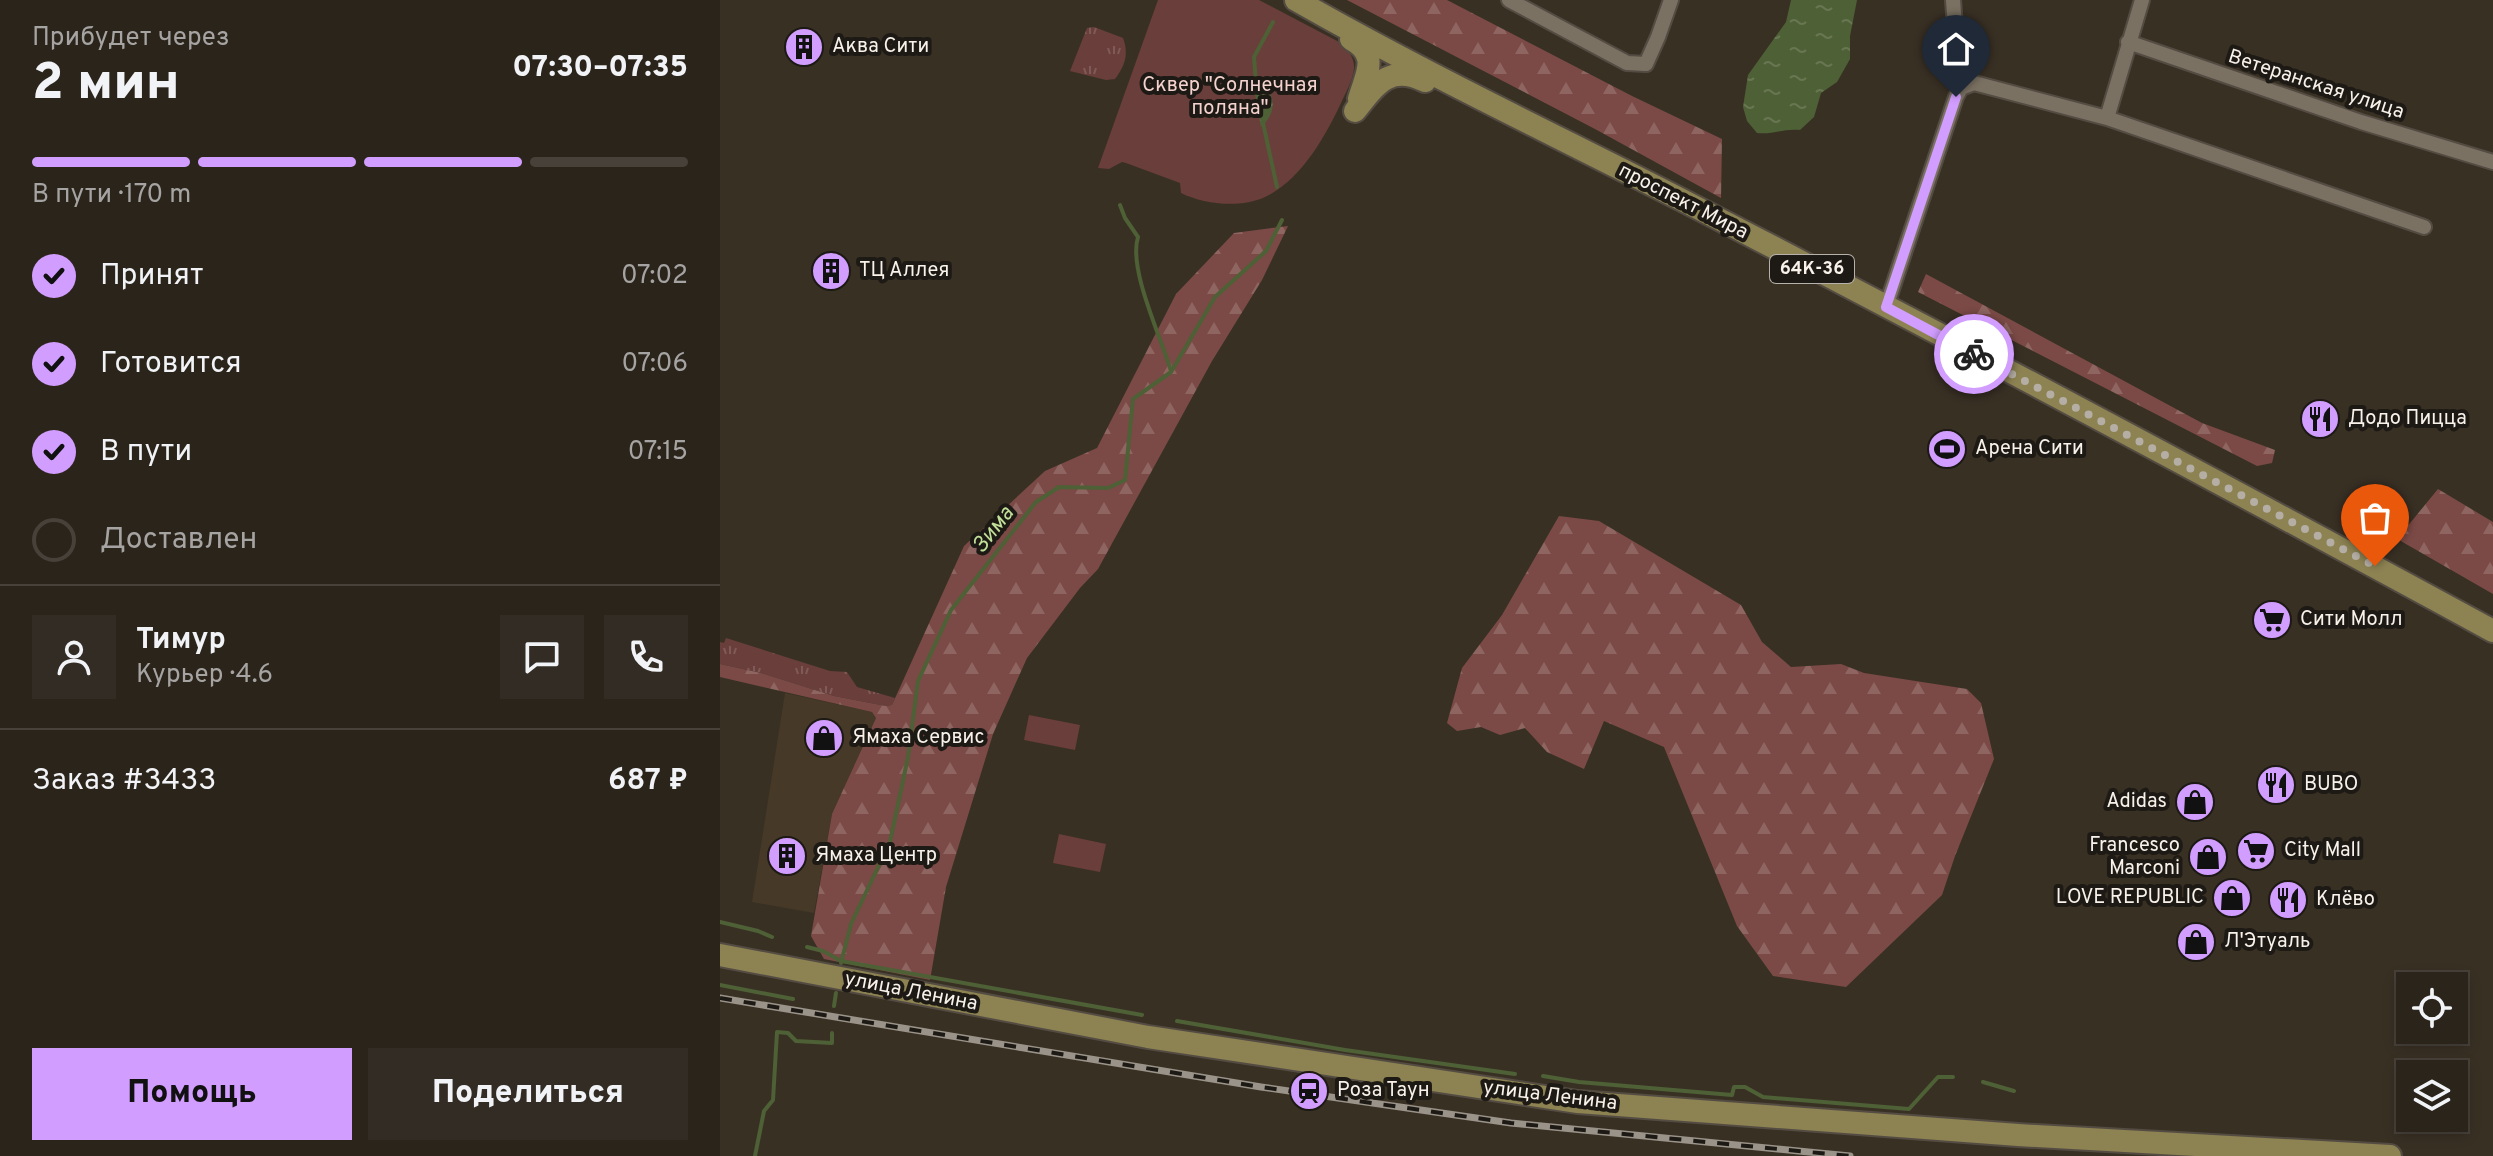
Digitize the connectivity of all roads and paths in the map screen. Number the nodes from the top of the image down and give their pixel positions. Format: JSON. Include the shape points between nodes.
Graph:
{"nodes":[{"id":1,"x":1509,"y":0,"type":"edge"},
{"id":2,"x":1671,"y":0,"type":"edge"},
{"id":3,"x":1953,"y":0,"type":"edge"},
{"id":4,"x":2142,"y":0,"type":"edge"},
{"id":5,"x":1301,"y":3,"type":"edge"},
{"id":6,"x":1955,"y":27,"type":"dead end"},
{"id":7,"x":2128,"y":42,"type":"junction"},
{"id":8,"x":1386,"y":51,"type":"junction"},
{"id":9,"x":1492,"y":105,"type":"junction"},
{"id":10,"x":1355,"y":111,"type":"junction"},
{"id":11,"x":2107,"y":118,"type":"junction"},
{"id":12,"x":2493,"y":162,"type":"edge"},
{"id":13,"x":2424,"y":227,"type":"dead end"},
{"id":14,"x":1886,"y":307,"type":"junction"},
{"id":15,"x":2493,"y":631,"type":"edge"},
{"id":16,"x":720,"y":955,"type":"edge"},
{"id":17,"x":2390,"y":1156,"type":"edge"}],
"edges":[{"from":1,"to":2,"type":"street","via":[[1627,63],[1646,64]]},
{"from":3,"to":6,"type":"street"},
{"from":4,"to":7,"type":"street"},
{"from":5,"to":8,"type":"main road","name":"проспект Мира","number":"64К-36"},
{"from":5,"to":10,"type":"main road","via":[[1369,55]]},
{"from":7,"to":11,"type":"street"},
{"from":7,"to":12,"type":"street","name":"Ветеранская улица"},
{"from":8,"to":9,"type":"main road","name":"проспект Мира","number":"64К-36"},
{"from":8,"to":10,"type":"main road"},
{"from":9,"to":10,"type":"main road","via":[[1466,101],[1414,75],[1403,75],[1381,80]]},
{"from":9,"to":14,"type":"main road","name":"проспект Мира","number":"64К-36"},
{"from":11,"to":13,"type":"street"},
{"from":11,"to":14,"type":"street","via":[[1974,83],[1961,88]]},
{"from":14,"to":15,"type":"main road","name":"проспект Мира","number":"64К-36"},
{"from":16,"to":17,"type":"main road","name":"улица Ленина","via":[[1148,1037],[1578,1102]]}]}
